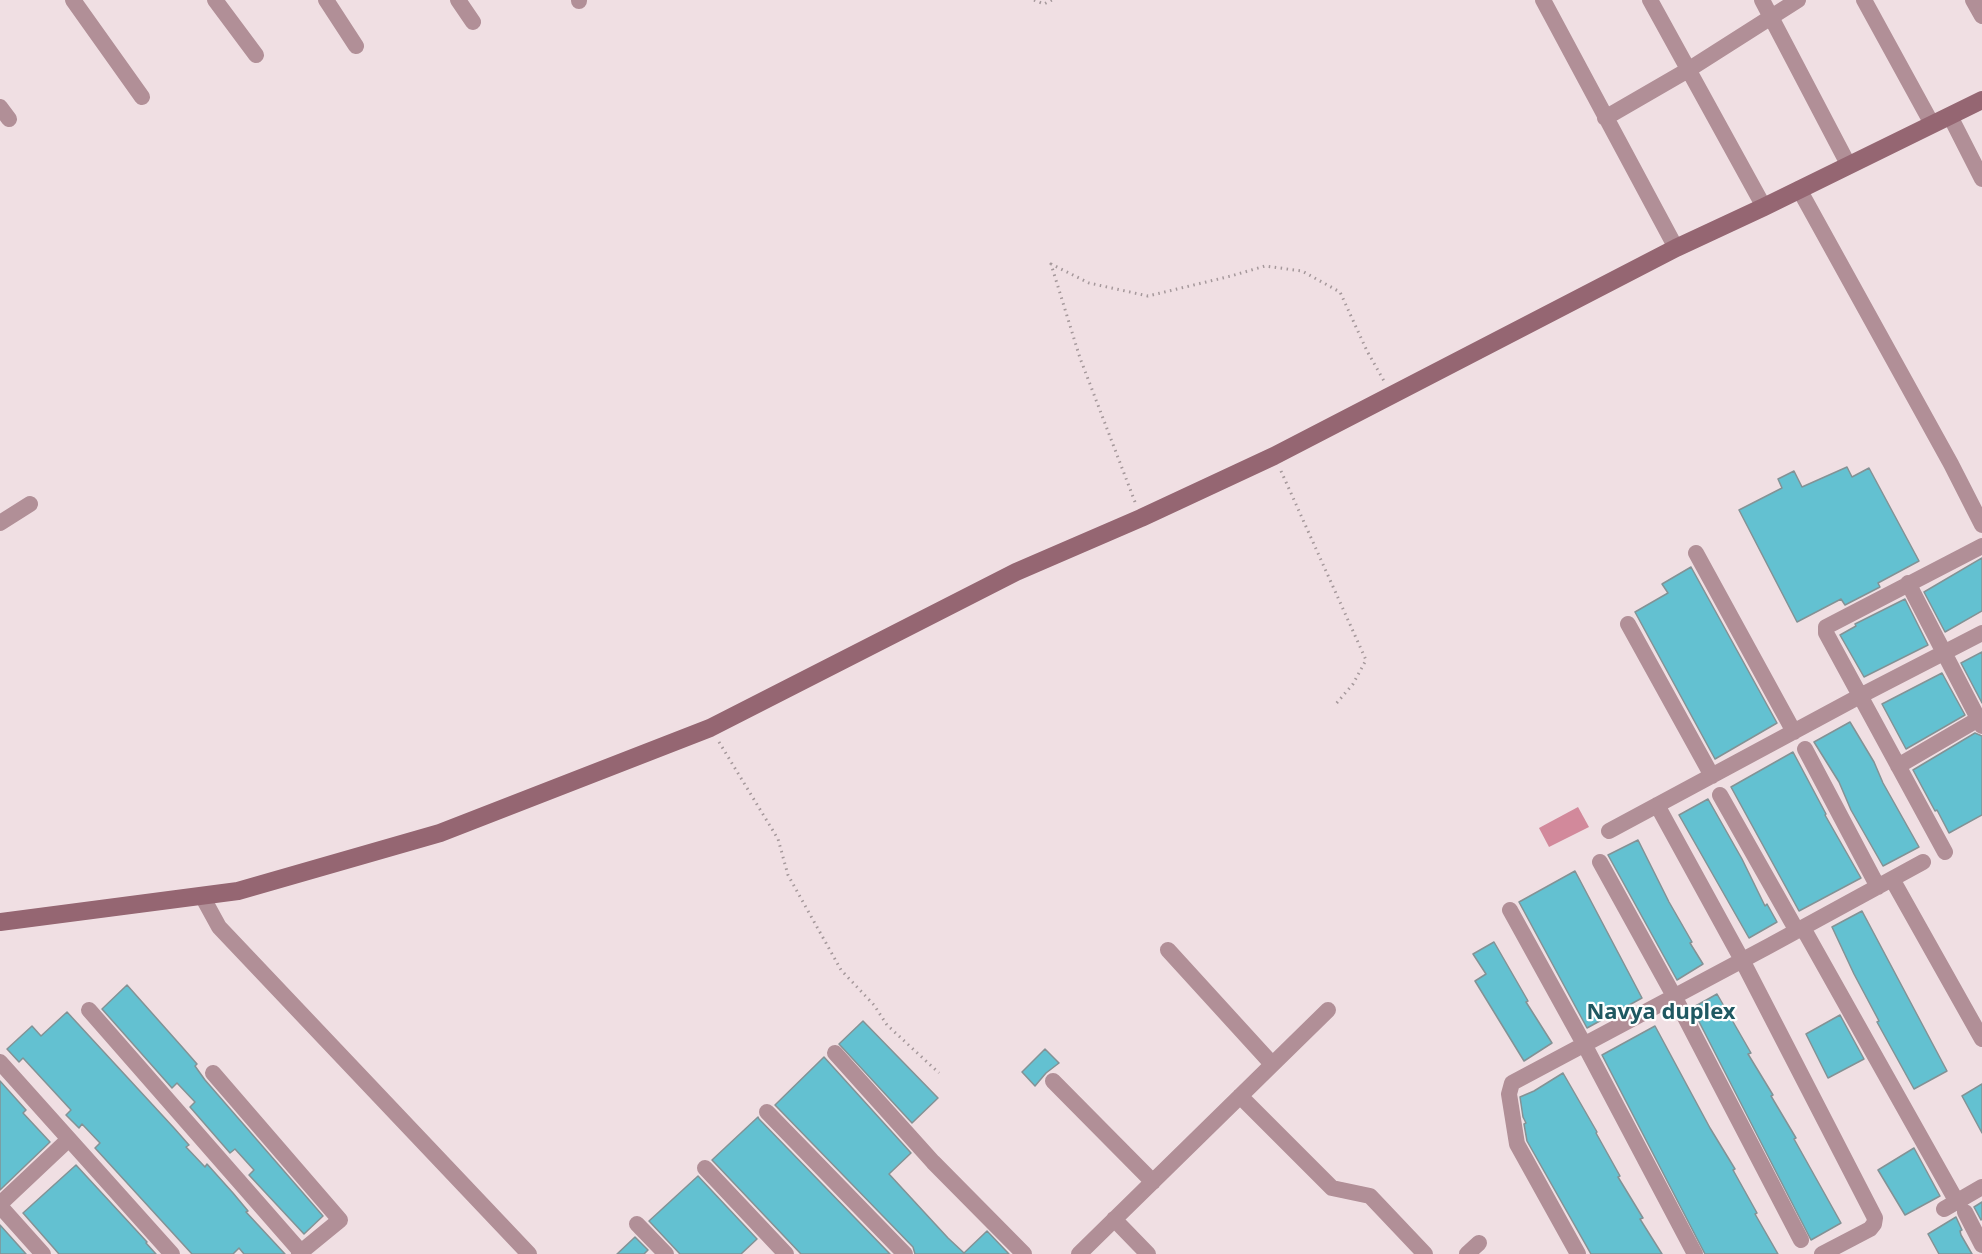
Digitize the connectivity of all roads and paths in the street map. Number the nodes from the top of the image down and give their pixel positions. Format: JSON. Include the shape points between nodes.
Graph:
{"nodes":[{"id":1,"x":73,"y":0,"type":"edge"},
{"id":2,"x":215,"y":0,"type":"edge"},
{"id":3,"x":326,"y":0,"type":"edge"},
{"id":4,"x":458,"y":0,"type":"edge"},
{"id":5,"x":1034,"y":0,"type":"edge"},
{"id":6,"x":1052,"y":0,"type":"edge"},
{"id":7,"x":1543,"y":0,"type":"edge"},
{"id":8,"x":1650,"y":0,"type":"edge"},
{"id":9,"x":1762,"y":0,"type":"edge"},
{"id":10,"x":1798,"y":0,"type":"edge"},
{"id":11,"x":1864,"y":0,"type":"edge"},
{"id":12,"x":1973,"y":0,"type":"edge"},
{"id":13,"x":1982,"y":16,"type":"edge"},
{"id":14,"x":1771,"y":17,"type":"junction"},
{"id":15,"x":473,"y":22,"type":"dead end"},
{"id":16,"x":356,"y":46,"type":"dead end"},
{"id":17,"x":256,"y":55,"type":"dead end"},
{"id":18,"x":1688,"y":70,"type":"junction"},
{"id":19,"x":142,"y":97,"type":"dead end"},
{"id":20,"x":1982,"y":100,"type":"edge"},
{"id":21,"x":1950,"y":116,"type":"junction"},
{"id":22,"x":1605,"y":118,"type":"junction"},
{"id":23,"x":1932,"y":124,"type":"junction"},
{"id":24,"x":1848,"y":164,"type":"junction"},
{"id":25,"x":1982,"y":179,"type":"edge"},
{"id":26,"x":1798,"y":189,"type":"junction"},
{"id":27,"x":1764,"y":207,"type":"junction"},
{"id":28,"x":1676,"y":248,"type":"junction"},
{"id":29,"x":1392,"y":395,"type":"junction"},
{"id":30,"x":1274,"y":456,"type":"junction"},
{"id":31,"x":30,"y":504,"type":"dead end"},
{"id":32,"x":1141,"y":518,"type":"junction"},
{"id":33,"x":0,"y":523,"type":"edge"},
{"id":34,"x":1982,"y":525,"type":"edge"},
{"id":35,"x":1982,"y":546,"type":"edge"},
{"id":36,"x":1696,"y":553,"type":"dead end"},
{"id":37,"x":1908,"y":584,"type":"junction"},
{"id":38,"x":1628,"y":624,"type":"dead end"},
{"id":39,"x":1982,"y":633,"type":"edge"},
{"id":40,"x":1943,"y":652,"type":"junction"},
{"id":41,"x":1860,"y":696,"type":"junction"},
{"id":42,"x":1335,"y":705,"type":"dead end"},
{"id":43,"x":1981,"y":721,"type":"edge"},
{"id":44,"x":710,"y":728,"type":"junction"},
{"id":45,"x":1794,"y":732,"type":"junction"},
{"id":46,"x":1805,"y":749,"type":"dead end"},
{"id":47,"x":1898,"y":766,"type":"junction"},
{"id":48,"x":1712,"y":776,"type":"junction"},
{"id":49,"x":1720,"y":795,"type":"dead end"},
{"id":50,"x":1657,"y":805,"type":"junction"},
{"id":51,"x":1609,"y":831,"type":"dead end"},
{"id":52,"x":1945,"y":852,"type":"dead end"},
{"id":53,"x":1600,"y":862,"type":"dead end"},
{"id":54,"x":1923,"y":862,"type":"dead end"},
{"id":55,"x":1885,"y":883,"type":"junction"},
{"id":56,"x":202,"y":896,"type":"junction"},
{"id":57,"x":1510,"y":910,"type":"dead end"},
{"id":58,"x":0,"y":922,"type":"edge"},
{"id":59,"x":1800,"y":929,"type":"junction"},
{"id":60,"x":1168,"y":950,"type":"dead end"},
{"id":61,"x":1742,"y":960,"type":"junction"},
{"id":62,"x":1674,"y":996,"type":"junction"},
{"id":63,"x":89,"y":1010,"type":"dead end"},
{"id":64,"x":1328,"y":1010,"type":"dead end"},
{"id":65,"x":1982,"y":1039,"type":"edge"},
{"id":66,"x":1584,"y":1044,"type":"junction"},
{"id":67,"x":835,"y":1053,"type":"dead end"},
{"id":68,"x":0,"y":1062,"type":"edge"},
{"id":69,"x":1272,"y":1064,"type":"junction"},
{"id":70,"x":213,"y":1073,"type":"dead end"},
{"id":71,"x":939,"y":1073,"type":"dead end"},
{"id":72,"x":1053,"y":1081,"type":"dead end"},
{"id":73,"x":1240,"y":1096,"type":"junction"},
{"id":74,"x":766,"y":1112,"type":"dead end"},
{"id":75,"x":69,"y":1139,"type":"junction"},
{"id":76,"x":705,"y":1168,"type":"dead end"},
{"id":77,"x":1153,"y":1182,"type":"junction"},
{"id":78,"x":1982,"y":1187,"type":"edge"},
{"id":79,"x":0,"y":1205,"type":"edge"},
{"id":80,"x":1956,"y":1208,"type":"junction"},
{"id":81,"x":1114,"y":1219,"type":"junction"},
{"id":82,"x":637,"y":1224,"type":"dead end"},
{"id":83,"x":1801,"y":1240,"type":"dead end"},
{"id":84,"x":1982,"y":1245,"type":"edge"},
{"id":85,"x":300,"y":1253,"type":"edge"},
{"id":86,"x":43,"y":1254,"type":"edge"},
{"id":87,"x":172,"y":1254,"type":"edge"},
{"id":88,"x":529,"y":1254,"type":"edge"},
{"id":89,"x":666,"y":1254,"type":"edge"},
{"id":90,"x":786,"y":1254,"type":"edge"},
{"id":91,"x":905,"y":1254,"type":"edge"},
{"id":92,"x":1024,"y":1254,"type":"edge"},
{"id":93,"x":1079,"y":1254,"type":"edge"},
{"id":94,"x":1148,"y":1254,"type":"edge"},
{"id":95,"x":1425,"y":1254,"type":"edge"},
{"id":96,"x":1578,"y":1254,"type":"edge"},
{"id":97,"x":1695,"y":1254,"type":"edge"},
{"id":98,"x":1822,"y":1254,"type":"edge"}],
"edges":[{"from":1,"to":19,"type":"street"},
{"from":2,"to":17,"type":"street"},
{"from":3,"to":16,"type":"street"},
{"from":4,"to":15,"type":"street"},
{"from":5,"to":6,"type":"path","via":[[1044,4]]},
{"from":7,"to":22,"type":"street"},
{"from":8,"to":18,"type":"street"},
{"from":9,"to":14,"type":"street"},
{"from":10,"to":14,"type":"street"},
{"from":11,"to":23,"type":"street"},
{"from":12,"to":13,"type":"street"},
{"from":14,"to":18,"type":"street"},
{"from":14,"to":24,"type":"street"},
{"from":18,"to":22,"type":"street"},
{"from":18,"to":27,"type":"street"},
{"from":20,"to":21,"type":"street"},
{"from":21,"to":23,"type":"street"},
{"from":21,"to":25,"type":"street"},
{"from":22,"to":28,"type":"street"},
{"from":23,"to":24,"type":"street"},
{"from":24,"to":26,"type":"street"},
{"from":26,"to":27,"type":"street"},
{"from":26,"to":34,"type":"street"},
{"from":27,"to":28,"type":"street"},
{"from":28,"to":29,"type":"street"},
{"from":29,"to":30,"type":"street"},
{"from":29,"to":32,"type":"path","via":[[1340,292],[1302,271],[1265,266],[1148,296],[1089,283],[1051,264],[1080,358]]},
{"from":30,"to":32,"type":"street"},
{"from":30,"to":42,"type":"path","via":[[1366,660]]},
{"from":31,"to":33,"type":"street"},
{"from":32,"to":44,"type":"street","via":[[1016,572]]},
{"from":35,"to":37,"type":"street"},
{"from":36,"to":45,"type":"street"},
{"from":37,"to":40,"type":"street"},
{"from":37,"to":41,"type":"street","via":[[1826,627]]},
{"from":38,"to":48,"type":"street"},
{"from":39,"to":40,"type":"street"},
{"from":40,"to":41,"type":"street"},
{"from":40,"to":43,"type":"street"},
{"from":41,"to":45,"type":"street"},
{"from":41,"to":47,"type":"street"},
{"from":43,"to":47,"type":"street"},
{"from":44,"to":56,"type":"street","via":[[440,833],[238,891]]},
{"from":44,"to":71,"type":"path","via":[[778,839],[789,875],[841,970],[874,1005],[886,1025]]},
{"from":45,"to":48,"type":"street"},
{"from":46,"to":55,"type":"street"},
{"from":47,"to":52,"type":"street"},
{"from":48,"to":50,"type":"street"},
{"from":49,"to":59,"type":"street"},
{"from":50,"to":51,"type":"street"},
{"from":50,"to":61,"type":"street"},
{"from":53,"to":62,"type":"street"},
{"from":54,"to":55,"type":"street"},
{"from":55,"to":59,"type":"street"},
{"from":55,"to":65,"type":"street"},
{"from":56,"to":58,"type":"street"},
{"from":56,"to":88,"type":"street","via":[[219,927]]},
{"from":57,"to":66,"type":"street"},
{"from":59,"to":61,"type":"street"},
{"from":59,"to":80,"type":"street"},
{"from":60,"to":69,"type":"street"},
{"from":61,"to":62,"type":"street"},
{"from":61,"to":98,"type":"street","via":[[1875,1218],[1870,1229]]},
{"from":62,"to":66,"type":"street"},
{"from":62,"to":83,"type":"street"},
{"from":63,"to":85,"type":"street"},
{"from":64,"to":69,"type":"street"},
{"from":66,"to":96,"type":"street","via":[[1512,1083],[1509,1094],[1517,1144]]},
{"from":66,"to":97,"type":"street"},
{"from":67,"to":92,"type":"street","via":[[933,1162]]},
{"from":68,"to":75,"type":"street"},
{"from":69,"to":73,"type":"street"},
{"from":70,"to":85,"type":"street","via":[[340,1220]]},
{"from":72,"to":77,"type":"street"},
{"from":73,"to":77,"type":"street"},
{"from":73,"to":95,"type":"street","via":[[1332,1188],[1371,1196]]},
{"from":74,"to":91,"type":"street"},
{"from":75,"to":79,"type":"street"},
{"from":75,"to":87,"type":"street"},
{"from":76,"to":90,"type":"street"},
{"from":77,"to":81,"type":"street"},
{"from":78,"to":80,"type":"street"},
{"from":79,"to":86,"type":"street"},
{"from":80,"to":84,"type":"street"},
{"from":81,"to":93,"type":"street"},
{"from":81,"to":94,"type":"street"},
{"from":82,"to":89,"type":"street"}]}
